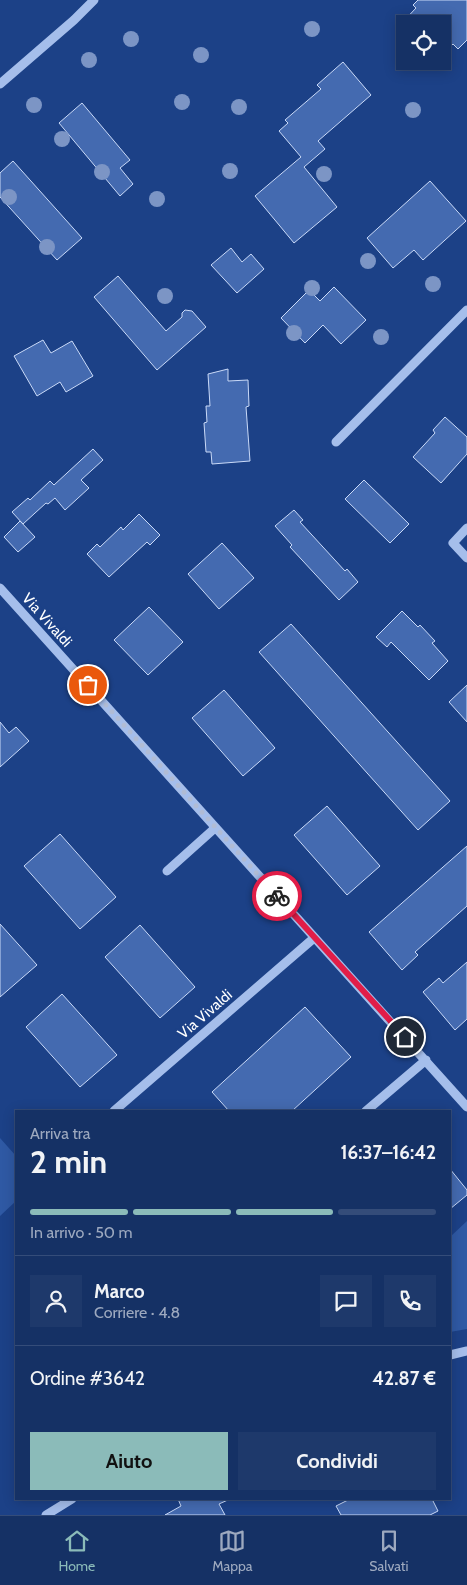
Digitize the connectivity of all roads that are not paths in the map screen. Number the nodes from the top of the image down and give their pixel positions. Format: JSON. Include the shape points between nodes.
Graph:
{"nodes":[{"id":1,"x":94,"y":0,"type":"edge"},
{"id":2,"x":0,"y":84,"type":"edge"},
{"id":3,"x":467,"y":310,"type":"edge"},
{"id":4,"x":336,"y":442,"type":"dead end"},
{"id":5,"x":467,"y":528,"type":"edge"},
{"id":6,"x":467,"y":558,"type":"edge"},
{"id":7,"x":0,"y":588,"type":"edge"},
{"id":8,"x":215,"y":828,"type":"junction"},
{"id":9,"x":166,"y":871,"type":"dead end"},
{"id":10,"x":314,"y":938,"type":"junction"},
{"id":11,"x":426,"y":1060,"type":"junction"},
{"id":12,"x":464,"y":1096,"type":"edge"},
{"id":13,"x":467,"y":1107,"type":"edge"},
{"id":14,"x":115,"y":1110,"type":"edge"},
{"id":15,"x":367,"y":1110,"type":"edge"},
{"id":16,"x":467,"y":1351,"type":"edge"},
{"id":17,"x":451,"y":1354,"type":"edge"},
{"id":18,"x":70,"y":1500,"type":"edge"},
{"id":19,"x":46,"y":1515,"type":"edge"}],
"edges":[{"from":1,"to":2,"type":"street"},
{"from":3,"to":4,"type":"street"},
{"from":5,"to":6,"type":"street","via":[[453,543]]},
{"from":7,"to":8,"type":"street","name":"Via Vivaldi"},
{"from":8,"to":9,"type":"street"},
{"from":8,"to":10,"type":"street","name":"Via Vivaldi"},
{"from":10,"to":11,"type":"street","name":"Via Vivaldi"},
{"from":10,"to":14,"type":"street","name":"Via Vivaldi"},
{"from":11,"to":12,"type":"street","name":"Via Vivaldi"},
{"from":11,"to":15,"type":"street"},
{"from":12,"to":13,"type":"street","name":"Via Vivaldi"},
{"from":16,"to":17,"type":"street"},
{"from":18,"to":19,"type":"street"}]}
